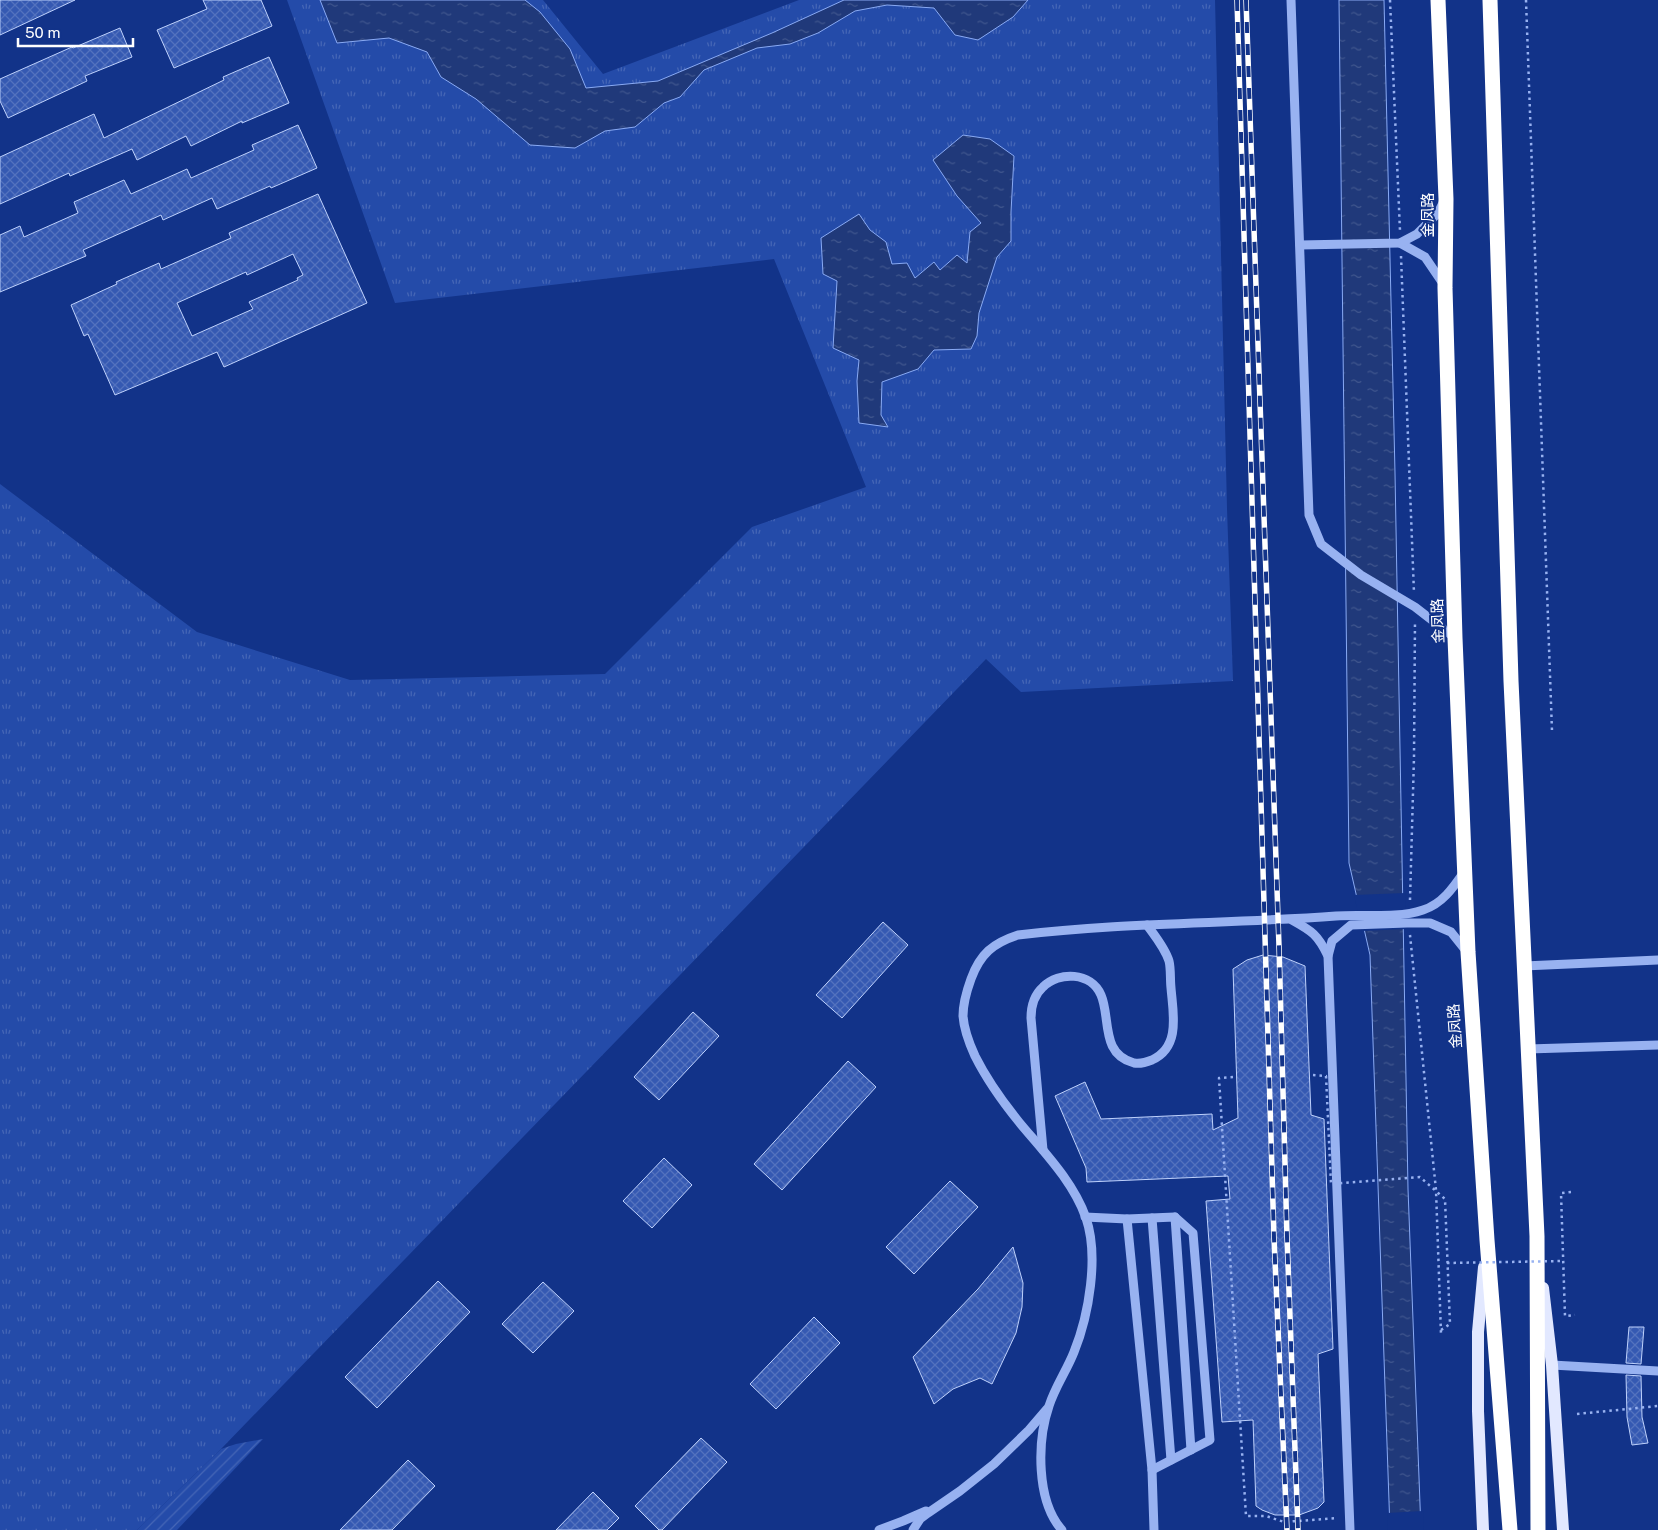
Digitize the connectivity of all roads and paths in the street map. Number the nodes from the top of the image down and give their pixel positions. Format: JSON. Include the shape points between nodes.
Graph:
{"nodes":[{"id":1,"x":1291,"y":0,"type":"edge"},
{"id":2,"x":1390,"y":0,"type":"edge"},
{"id":3,"x":1438,"y":0,"type":"edge"},
{"id":4,"x":1490,"y":0,"type":"edge"},
{"id":5,"x":1526,"y":0,"type":"edge"},
{"id":6,"x":1446,"y":199,"type":"junction"},
{"id":7,"x":1396,"y":243,"type":"junction"},
{"id":8,"x":1300,"y":245,"type":"junction"},
{"id":9,"x":1445,"y":288,"type":"junction"},
{"id":10,"x":1415,"y":607,"type":"junction"},
{"id":11,"x":1455,"y":638,"type":"junction"},
{"id":12,"x":1552,"y":731,"type":"dead end"},
{"id":13,"x":1464,"y":872,"type":"junction"},
{"id":14,"x":1410,"y":900,"type":"dead end"},
{"id":15,"x":1290,"y":919,"type":"junction"},
{"id":16,"x":1407,"y":919,"type":"junction"},
{"id":17,"x":1147,"y":925,"type":"junction"},
{"id":18,"x":1410,"y":934,"type":"dead end"},
{"id":19,"x":1468,"y":952,"type":"junction"},
{"id":20,"x":1328,"y":956,"type":"junction"},
{"id":21,"x":1658,"y":960,"type":"edge"},
{"id":22,"x":1524,"y":966,"type":"junction"},
{"id":23,"x":1658,"y":1045,"type":"edge"},
{"id":24,"x":1528,"y":1050,"type":"junction"},
{"id":25,"x":1313,"y":1075,"type":"dead end"},
{"id":26,"x":1233,"y":1077,"type":"dead end"},
{"id":27,"x":1043,"y":1150,"type":"junction"},
{"id":28,"x":1337,"y":1184,"type":"junction"},
{"id":29,"x":1436,"y":1190,"type":"junction"},
{"id":30,"x":1571,"y":1192,"type":"dead end"},
{"id":31,"x":1086,"y":1217,"type":"junction"},
{"id":32,"x":1175,"y":1217,"type":"junction"},
{"id":33,"x":1152,"y":1218,"type":"junction"},
{"id":34,"x":1127,"y":1219,"type":"junction"},
{"id":35,"x":1537,"y":1236,"type":"junction"},
{"id":36,"x":1487,"y":1240,"type":"junction"},
{"id":37,"x":1563,"y":1261,"type":"junction"},
{"id":38,"x":1447,"y":1263,"type":"junction"},
{"id":39,"x":1575,"y":1315,"type":"dead end"},
{"id":40,"x":1441,"y":1330,"type":"junction"},
{"id":41,"x":1441,"y":1334,"type":"dead end"},
{"id":42,"x":1552,"y":1365,"type":"junction"},
{"id":43,"x":1658,"y":1371,"type":"edge"},
{"id":44,"x":1658,"y":1406,"type":"edge"},
{"id":45,"x":1049,"y":1407,"type":"junction"},
{"id":46,"x":1577,"y":1414,"type":"dead end"},
{"id":47,"x":1191,"y":1450,"type":"junction"},
{"id":48,"x":1171,"y":1460,"type":"junction"},
{"id":49,"x":1152,"y":1470,"type":"junction"},
{"id":50,"x":940,"y":1504,"type":"junction"},
{"id":51,"x":1338,"y":1516,"type":"dead end"},
{"id":52,"x":879,"y":1530,"type":"edge"},
{"id":53,"x":913,"y":1530,"type":"edge"},
{"id":54,"x":1062,"y":1530,"type":"edge"},
{"id":55,"x":1154,"y":1530,"type":"edge"},
{"id":56,"x":1350,"y":1530,"type":"edge"},
{"id":57,"x":1483,"y":1530,"type":"edge"},
{"id":58,"x":1510,"y":1530,"type":"edge"},
{"id":59,"x":1538,"y":1530,"type":"edge"},
{"id":60,"x":1563,"y":1530,"type":"edge"}],
"edges":[{"from":1,"to":8,"type":"street"},
{"from":2,"to":7,"type":"path"},
{"from":3,"to":6,"type":"highway","name":"金凤路"},
{"from":4,"to":22,"type":"highway","via":[[1511,680]]},
{"from":5,"to":12,"type":"path"},
{"from":6,"to":7,"type":"street","via":[[1438,213],[1417,234]]},
{"from":6,"to":9,"type":"highway","name":"金凤路"},
{"from":7,"to":8,"type":"street"},
{"from":7,"to":9,"type":"street","via":[[1425,257]]},
{"from":7,"to":10,"type":"path"},
{"from":8,"to":10,"type":"street","via":[[1309,515],[1320,544]]},
{"from":9,"to":11,"type":"highway","name":"金凤路"},
{"from":10,"to":11,"type":"street"},
{"from":10,"to":14,"type":"path"},
{"from":11,"to":13,"type":"highway","name":"金凤路"},
{"from":13,"to":16,"type":"street","via":[[1451,892]]},
{"from":13,"to":19,"type":"highway","name":"金凤路"},
{"from":15,"to":16,"type":"street","via":[[1349,915]]},
{"from":15,"to":17,"type":"street"},
{"from":15,"to":20,"type":"street","via":[[1321,941]]},
{"from":16,"to":19,"type":"street","via":[[1430,923],[1452,932]]},
{"from":16,"to":20,"type":"street","via":[[1351,925],[1332,941]]},
{"from":17,"to":27,"type":"street","via":[[1018,935],[990,948],[974,970],[966,991],[963,1014],[970,1045],[1001,1098]]},
{"from":17,"to":27,"type":"street","via":[[1169,961],[1174,1028],[1170,1042],[1156,1058],[1138,1063],[1118,1054],[1109,1038],[1102,996],[1084,979],[1064,975],[1055,978],[1034,998],[1031,1018]]},
{"from":18,"to":29,"type":"path"},
{"from":19,"to":36,"type":"highway","name":"金凤路"},
{"from":20,"to":28,"type":"street"},
{"from":21,"to":22,"type":"street"},
{"from":22,"to":24,"type":"highway"},
{"from":23,"to":24,"type":"street"},
{"from":24,"to":35,"type":"highway"},
{"from":25,"to":28,"type":"path","bridge":true,"via":[[1326,1076],[1331,1184]]},
{"from":26,"to":51,"type":"path","via":[[1219,1078],[1246,1516],[1266,1516],[1284,1522]]},
{"from":27,"to":31,"type":"street"},
{"from":28,"to":29,"type":"path","bridge":true,"via":[[1420,1177]]},
{"from":28,"to":56,"type":"street"},
{"from":29,"to":38,"type":"path","bridge":true,"via":[[1445,1199]]},
{"from":29,"to":40,"type":"path"},
{"from":30,"to":37,"type":"path","via":[[1561,1193]]},
{"from":31,"to":34,"type":"street"},
{"from":31,"to":45,"type":"street","via":[[1091,1255],[1090,1293],[1085,1319]]},
{"from":32,"to":33,"type":"street"},
{"from":32,"to":47,"type":"street"},
{"from":32,"to":47,"type":"street","via":[[1193,1233],[1210,1440]]},
{"from":33,"to":34,"type":"street"},
{"from":33,"to":48,"type":"street"},
{"from":34,"to":49,"type":"street"},
{"from":35,"to":42,"type":"main road"},
{"from":35,"to":59,"type":"highway"},
{"from":36,"to":57,"type":"main road","via":[[1478,1332]]},
{"from":36,"to":58,"type":"highway","name":"金凤路"},
{"from":37,"to":38,"type":"path","bridge":true},
{"from":37,"to":39,"type":"path","via":[[1565,1316]]},
{"from":38,"to":40,"type":"path","via":[[1450,1324]]},
{"from":40,"to":41,"type":"path"},
{"from":42,"to":43,"type":"street"},
{"from":42,"to":60,"type":"main road"},
{"from":44,"to":46,"type":"path"},
{"from":45,"to":50,"type":"street","via":[[994,1464]]},
{"from":45,"to":54,"type":"street","via":[[1044,1428],[1042,1479],[1050,1512]]},
{"from":47,"to":48,"type":"street"},
{"from":48,"to":49,"type":"street"},
{"from":49,"to":55,"type":"street"},
{"from":50,"to":52,"type":"street"},
{"from":50,"to":53,"type":"street","via":[[920,1519]]}]}
